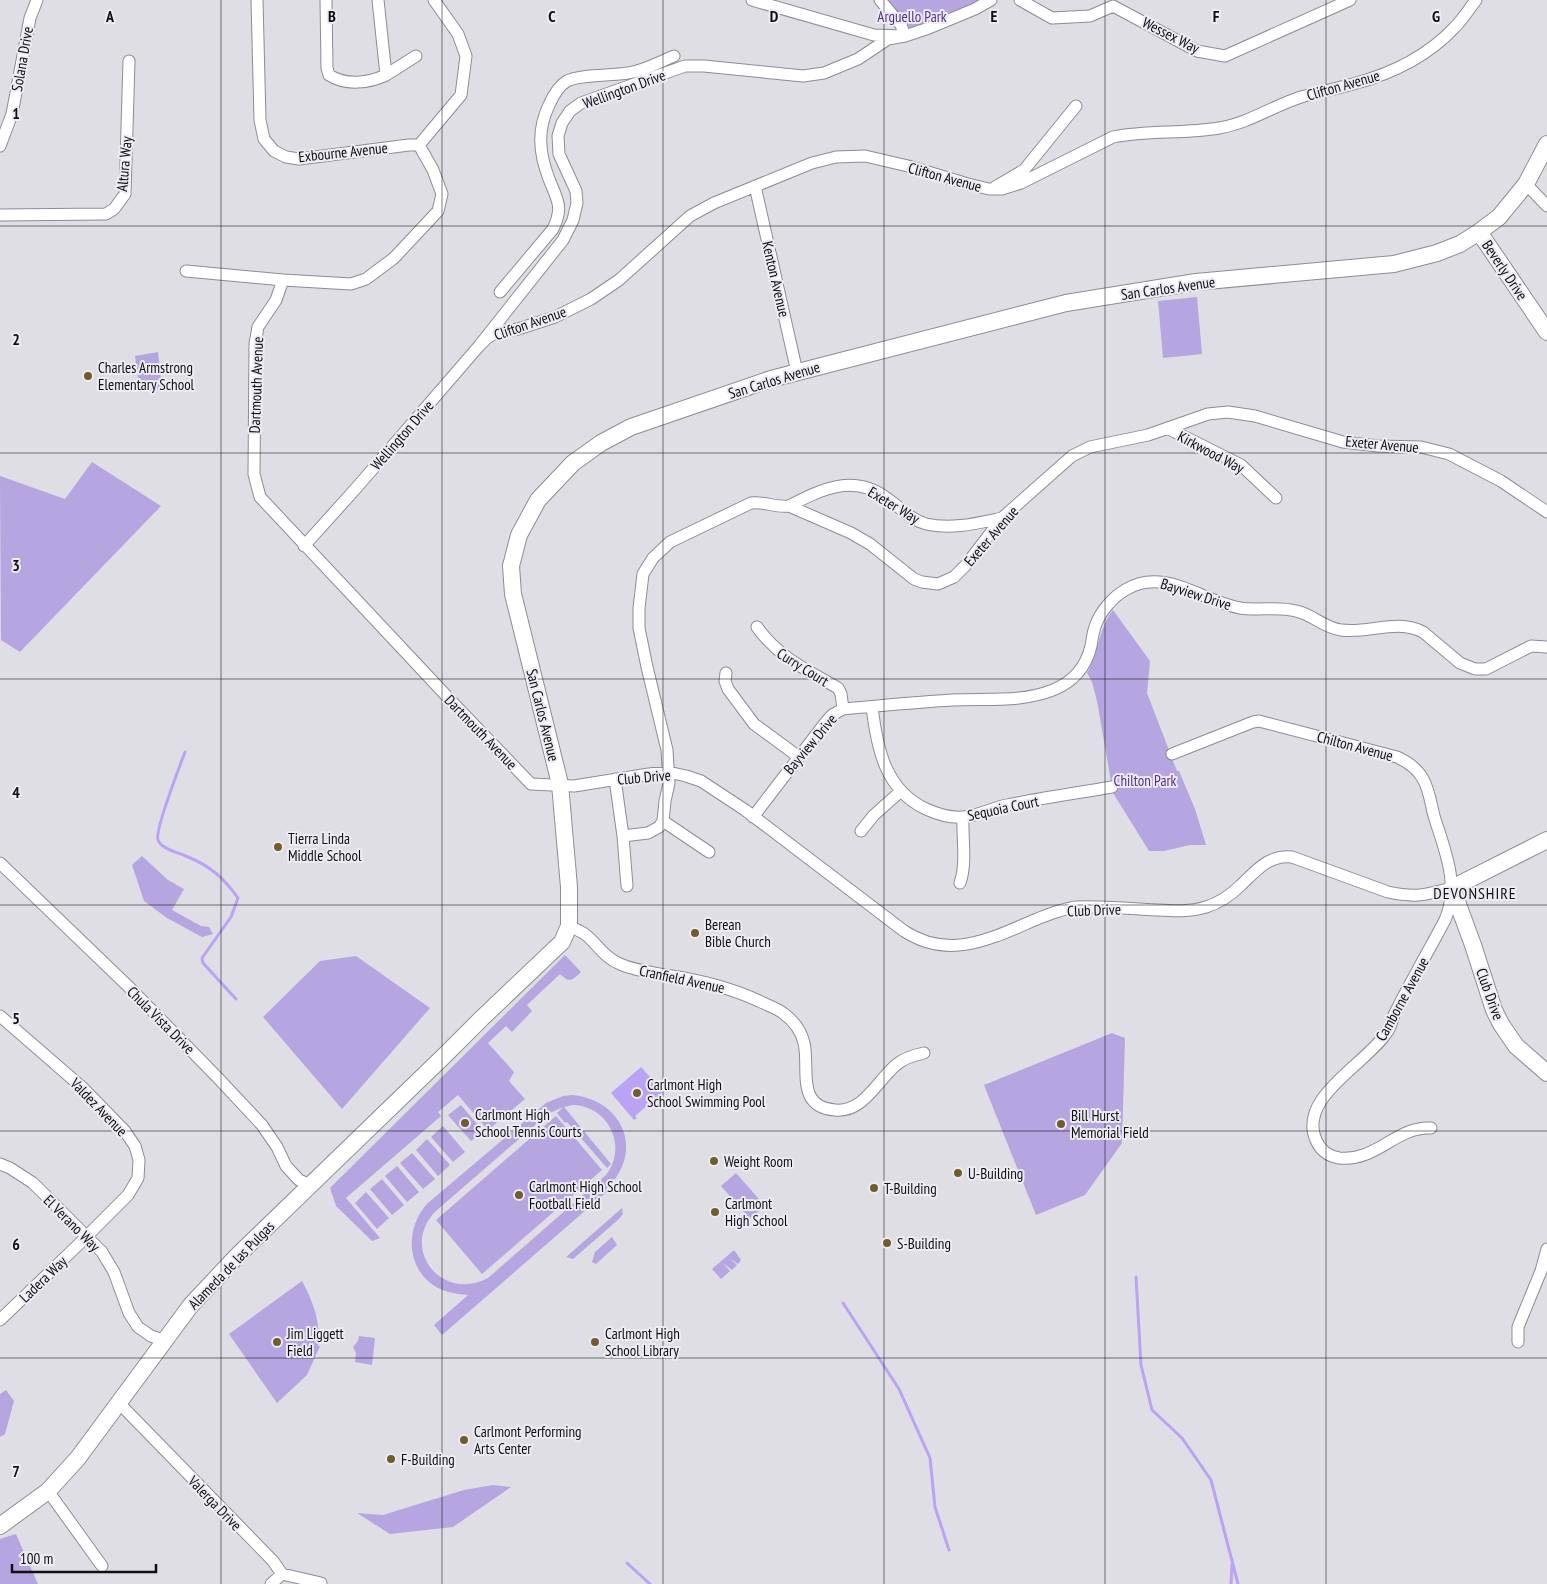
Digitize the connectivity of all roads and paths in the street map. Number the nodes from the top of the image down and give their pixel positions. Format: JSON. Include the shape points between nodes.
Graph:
{"nodes":[{"id":1,"x":37,"y":0,"type":"edge"},
{"id":2,"x":257,"y":0,"type":"edge"},
{"id":3,"x":326,"y":0,"type":"edge"},
{"id":4,"x":378,"y":0,"type":"edge"},
{"id":5,"x":434,"y":0,"type":"edge"},
{"id":6,"x":752,"y":0,"type":"edge"},
{"id":7,"x":880,"y":0,"type":"edge"},
{"id":8,"x":991,"y":0,"type":"edge"},
{"id":9,"x":1020,"y":0,"type":"edge"},
{"id":10,"x":1350,"y":0,"type":"edge"},
{"id":11,"x":1476,"y":0,"type":"edge"},
{"id":12,"x":1118,"y":3,"type":"edge"},
{"id":13,"x":905,"y":36,"type":"junction"},
{"id":14,"x":416,"y":56,"type":"dead end"},
{"id":15,"x":674,"y":56,"type":"dead end"},
{"id":16,"x":129,"y":61,"type":"dead end"},
{"id":17,"x":386,"y":75,"type":"junction"},
{"id":18,"x":1076,"y":106,"type":"dead end"},
{"id":19,"x":1547,"y":144,"type":"edge"},
{"id":20,"x":419,"y":145,"type":"junction"},
{"id":21,"x":0,"y":146,"type":"edge"},
{"id":22,"x":559,"y":147,"type":"junction"},
{"id":23,"x":541,"y":148,"type":"junction"},
{"id":24,"x":1526,"y":184,"type":"junction"},
{"id":25,"x":755,"y":186,"type":"junction"},
{"id":26,"x":991,"y":189,"type":"junction"},
{"id":27,"x":1547,"y":206,"type":"edge"},
{"id":28,"x":0,"y":215,"type":"edge"},
{"id":29,"x":1479,"y":232,"type":"junction"},
{"id":30,"x":186,"y":272,"type":"dead end"},
{"id":31,"x":283,"y":280,"type":"junction"},
{"id":32,"x":500,"y":292,"type":"dead end"},
{"id":33,"x":1547,"y":332,"type":"edge"},
{"id":34,"x":479,"y":346,"type":"junction"},
{"id":35,"x":797,"y":372,"type":"junction"},
{"id":36,"x":1167,"y":428,"type":"junction"},
{"id":37,"x":1276,"y":498,"type":"dead end"},
{"id":38,"x":789,"y":506,"type":"junction"},
{"id":39,"x":1547,"y":512,"type":"edge"},
{"id":40,"x":1002,"y":518,"type":"junction"},
{"id":41,"x":304,"y":546,"type":"junction"},
{"id":42,"x":756,"y":627,"type":"dead end"},
{"id":43,"x":1547,"y":648,"type":"edge"},
{"id":44,"x":726,"y":673,"type":"dead end"},
{"id":45,"x":872,"y":707,"type":"junction"},
{"id":46,"x":843,"y":709,"type":"junction"},
{"id":47,"x":1172,"y":754,"type":"dead end"},
{"id":48,"x":799,"y":757,"type":"junction"},
{"id":49,"x":668,"y":772,"type":"junction"},
{"id":50,"x":615,"y":779,"type":"junction"},
{"id":51,"x":560,"y":784,"type":"junction"},
{"id":52,"x":1112,"y":787,"type":"dead end"},
{"id":53,"x":901,"y":791,"type":"junction"},
{"id":54,"x":753,"y":817,"type":"junction"},
{"id":55,"x":963,"y":817,"type":"junction"},
{"id":56,"x":663,"y":821,"type":"junction"},
{"id":57,"x":861,"y":831,"type":"dead end"},
{"id":58,"x":623,"y":836,"type":"junction"},
{"id":59,"x":1547,"y":840,"type":"edge"},
{"id":60,"x":709,"y":852,"type":"dead end"},
{"id":61,"x":0,"y":864,"type":"edge"},
{"id":62,"x":960,"y":883,"type":"dead end"},
{"id":63,"x":627,"y":886,"type":"dead end"},
{"id":64,"x":1452,"y":888,"type":"junction"},
{"id":65,"x":569,"y":926,"type":"junction"},
{"id":66,"x":0,"y":1016,"type":"edge"},
{"id":67,"x":924,"y":1053,"type":"dead end"},
{"id":68,"x":1547,"y":1074,"type":"edge"},
{"id":69,"x":1431,"y":1128,"type":"dead end"},
{"id":70,"x":0,"y":1164,"type":"edge"},
{"id":71,"x":311,"y":1185,"type":"junction"},
{"id":72,"x":86,"y":1237,"type":"junction"},
{"id":73,"x":1547,"y":1249,"type":"edge"},
{"id":74,"x":0,"y":1320,"type":"edge"},
{"id":75,"x":164,"y":1340,"type":"junction"},
{"id":76,"x":1518,"y":1342,"type":"dead end"},
{"id":77,"x":119,"y":1403,"type":"junction"},
{"id":78,"x":48,"y":1491,"type":"junction"},
{"id":79,"x":0,"y":1526,"type":"edge"},
{"id":80,"x":102,"y":1566,"type":"dead end"},
{"id":81,"x":282,"y":1574,"type":"junction"},
{"id":82,"x":322,"y":1583,"type":"edge"},
{"id":83,"x":272,"y":1584,"type":"edge"}],
"edges":[{"from":1,"to":21,"type":"street","name":"Solana Drive","via":[[30,18],[12,114]]},
{"from":2,"to":20,"type":"street","name":"Exbourne Avenue","via":[[260,120],[264,140],[274,151],[299,159]]},
{"from":3,"to":17,"type":"street","via":[[329,75],[337,80],[356,82],[375,81]]},
{"from":4,"to":17,"type":"street"},
{"from":5,"to":20,"type":"street","via":[[458,34],[466,56],[461,95]]},
{"from":6,"to":13,"type":"street","via":[[874,35]]},
{"from":7,"to":13,"type":"street"},
{"from":8,"to":13,"type":"street","name":"Wellington Drive"},
{"from":9,"to":12,"type":"street","name":"Wessex Way","via":[[1052,18],[1090,16]]},
{"from":10,"to":12,"type":"street","name":"Wessex Way","via":[[1225,56],[1197,51]]},
{"from":11,"to":26,"type":"street","name":"Clifton Avenue","via":[[1455,27],[1432,47],[1392,70],[1355,84],[1300,97],[1242,122],[1219,128],[1130,133],[1113,137],[1021,183]]},
{"from":13,"to":22,"type":"street","name":"Wellington Drive","via":[[888,39],[858,59],[824,73],[803,76],[685,66],[581,103],[562,123]]},
{"from":14,"to":17,"type":"street"},
{"from":15,"to":23,"type":"street","via":[[630,73],[566,81],[554,94],[542,119]]},
{"from":16,"to":28,"type":"street","name":"Altura Way","via":[[125,194],[114,209],[106,214]]},
{"from":18,"to":26,"type":"street","via":[[1024,170]]},
{"from":19,"to":24,"type":"main road","name":"San Carlos Avenue"},
{"from":20,"to":31,"type":"street","via":[[442,194],[438,211],[394,258],[366,279],[351,284]]},
{"from":22,"to":23,"type":"street"},
{"from":22,"to":34,"type":"street","name":"Wellington Drive","via":[[576,191],[573,220],[562,240]]},
{"from":23,"to":32,"type":"street","via":[[544,165],[559,201],[558,218],[554,229]]},
{"from":24,"to":27,"type":"street"},
{"from":24,"to":29,"type":"main road","name":"San Carlos Avenue","via":[[1499,217]]},
{"from":25,"to":26,"type":"street","name":"Clifton Avenue","via":[[812,164],[864,156]]},
{"from":25,"to":34,"type":"street","name":"Clifton Avenue","via":[[714,202],[690,216],[619,280],[591,299],[555,317],[495,333]]},
{"from":25,"to":35,"type":"street","name":"Kenton Avenue"},
{"from":29,"to":33,"type":"main road","name":"Beverly Drive"},
{"from":29,"to":35,"type":"main road","name":"San Carlos Avenue","via":[[1437,253],[1394,264],[1196,282],[1066,303]]},
{"from":30,"to":31,"type":"street"},
{"from":31,"to":41,"type":"street","name":"Dartmouth Avenue","via":[[276,300],[258,327],[255,344],[254,474],[260,497]]},
{"from":34,"to":41,"type":"street","name":"Wellington Drive"},
{"from":35,"to":51,"type":"main road","name":"San Carlos Avenue","via":[[631,427],[573,462],[538,500],[519,535],[511,566],[513,594]]},
{"from":36,"to":37,"type":"street","name":"Kirkwood Way","via":[[1241,465]]},
{"from":36,"to":39,"type":"street","name":"Exeter Avenue","via":[[1208,414],[1228,412],[1255,416],[1343,442],[1421,447],[1449,454],[1501,481]]},
{"from":36,"to":40,"type":"street","name":"Exeter Avenue","via":[[1090,447],[1072,456]]},
{"from":38,"to":40,"type":"street","name":"Exeter Way","via":[[826,488],[855,486],[875,491],[911,517],[933,525],[955,526]]},
{"from":38,"to":40,"type":"street","name":"Exeter Avenue","via":[[870,544],[914,579],[938,584],[958,573]]},
{"from":38,"to":49,"type":"street","name":"Exeter Avenue","via":[[748,504],[670,542],[645,569],[640,585],[639,628],[667,750]]},
{"from":41,"to":51,"type":"street","name":"Dartmouth Avenue","via":[[531,784]]},
{"from":42,"to":46,"type":"street","name":"Curry Court","via":[[779,653],[838,688]]},
{"from":43,"to":45,"type":"street","name":"Bayview Drive","via":[[1531,646],[1486,669],[1475,669],[1460,663],[1416,628],[1342,630],[1299,611],[1230,606],[1172,583],[1154,581],[1126,589],[1113,601],[1097,622],[1087,658],[1080,670],[1070,681],[1054,689],[1010,699],[949,700]]},
{"from":44,"to":48,"type":"street","via":[[728,689],[754,724]]},
{"from":45,"to":46,"type":"street","name":"Bayview Drive"},
{"from":45,"to":53,"type":"street","name":"Sequoia Court","via":[[881,757]]},
{"from":46,"to":48,"type":"street","name":"Bayview Drive","via":[[832,715]]},
{"from":47,"to":64,"type":"street","name":"Chilton Avenue","via":[[1259,722],[1405,760],[1423,779],[1451,871]]},
{"from":48,"to":54,"type":"street","name":"Bayview Drive"},
{"from":49,"to":50,"type":"street","name":"Club Drive"},
{"from":49,"to":54,"type":"street","name":"Club Drive","via":[[701,781]]},
{"from":49,"to":56,"type":"street","name":"Exeter Avenue"},
{"from":50,"to":51,"type":"street","name":"Club Drive","via":[[574,786]]},
{"from":50,"to":58,"type":"street"},
{"from":51,"to":65,"type":"main road","name":"San Carlos Avenue"},
{"from":52,"to":55,"type":"street","name":"Sequoia Court","via":[[1009,805]]},
{"from":53,"to":55,"type":"street","name":"Sequoia Court","via":[[929,810]]},
{"from":53,"to":57,"type":"street"},
{"from":54,"to":64,"type":"street","name":"Club Drive","via":[[904,931],[924,941],[944,945],[970,945],[1068,908],[1177,911],[1207,907],[1228,896],[1264,863],[1286,857],[1388,892],[1421,896]]},
{"from":55,"to":62,"type":"street","via":[[964,861]]},
{"from":56,"to":58,"type":"street","via":[[656,830],[648,833]]},
{"from":56,"to":60,"type":"street"},
{"from":58,"to":63,"type":"street"},
{"from":59,"to":64,"type":"main road"},
{"from":61,"to":71,"type":"street","name":"Chula Vista Drive","via":[[131,989],[211,1071],[262,1125],[286,1166],[299,1180]]},
{"from":64,"to":68,"type":"main road","name":"Club Drive","via":[[1501,1024],[1516,1046]]},
{"from":64,"to":69,"type":"street","name":"Camborne Avenue","via":[[1448,914],[1387,1033],[1320,1101],[1313,1120],[1318,1145],[1330,1156],[1338,1158],[1370,1154],[1414,1130]]},
{"from":65,"to":67,"type":"street","name":"Cranfield Avenue","via":[[586,935],[618,964],[721,986],[782,1012],[801,1034],[807,1091],[823,1108],[851,1109],[897,1064]]},
{"from":65,"to":71,"type":"main road","name":"Alameda de las Pulgas","via":[[562,942]]},
{"from":66,"to":72,"type":"street","name":"Valdez Avenue","via":[[84,1089],[135,1146],[139,1160],[138,1178],[128,1195]]},
{"from":70,"to":72,"type":"street","name":"El Verano Way","via":[[32,1183]]},
{"from":71,"to":75,"type":"main road","name":"Alameda de las Pulgas","via":[[191,1305]]},
{"from":72,"to":74,"type":"street","name":"Ladera Way"},
{"from":72,"to":75,"type":"street","name":"El Verano Way","via":[[102,1252],[114,1272],[138,1327]]},
{"from":73,"to":76,"type":"street","via":[[1518,1327]]},
{"from":75,"to":77,"type":"main road","name":"Alameda de las Pulgas"},
{"from":77,"to":78,"type":"main road","name":"Alameda de las Pulgas","via":[[78,1458]]},
{"from":77,"to":81,"type":"street","name":"Valerga Drive"},
{"from":78,"to":79,"type":"main road","name":"Alameda de las Pulgas"},
{"from":78,"to":80,"type":"street"},
{"from":81,"to":82,"type":"street"},
{"from":81,"to":83,"type":"street"}]}
